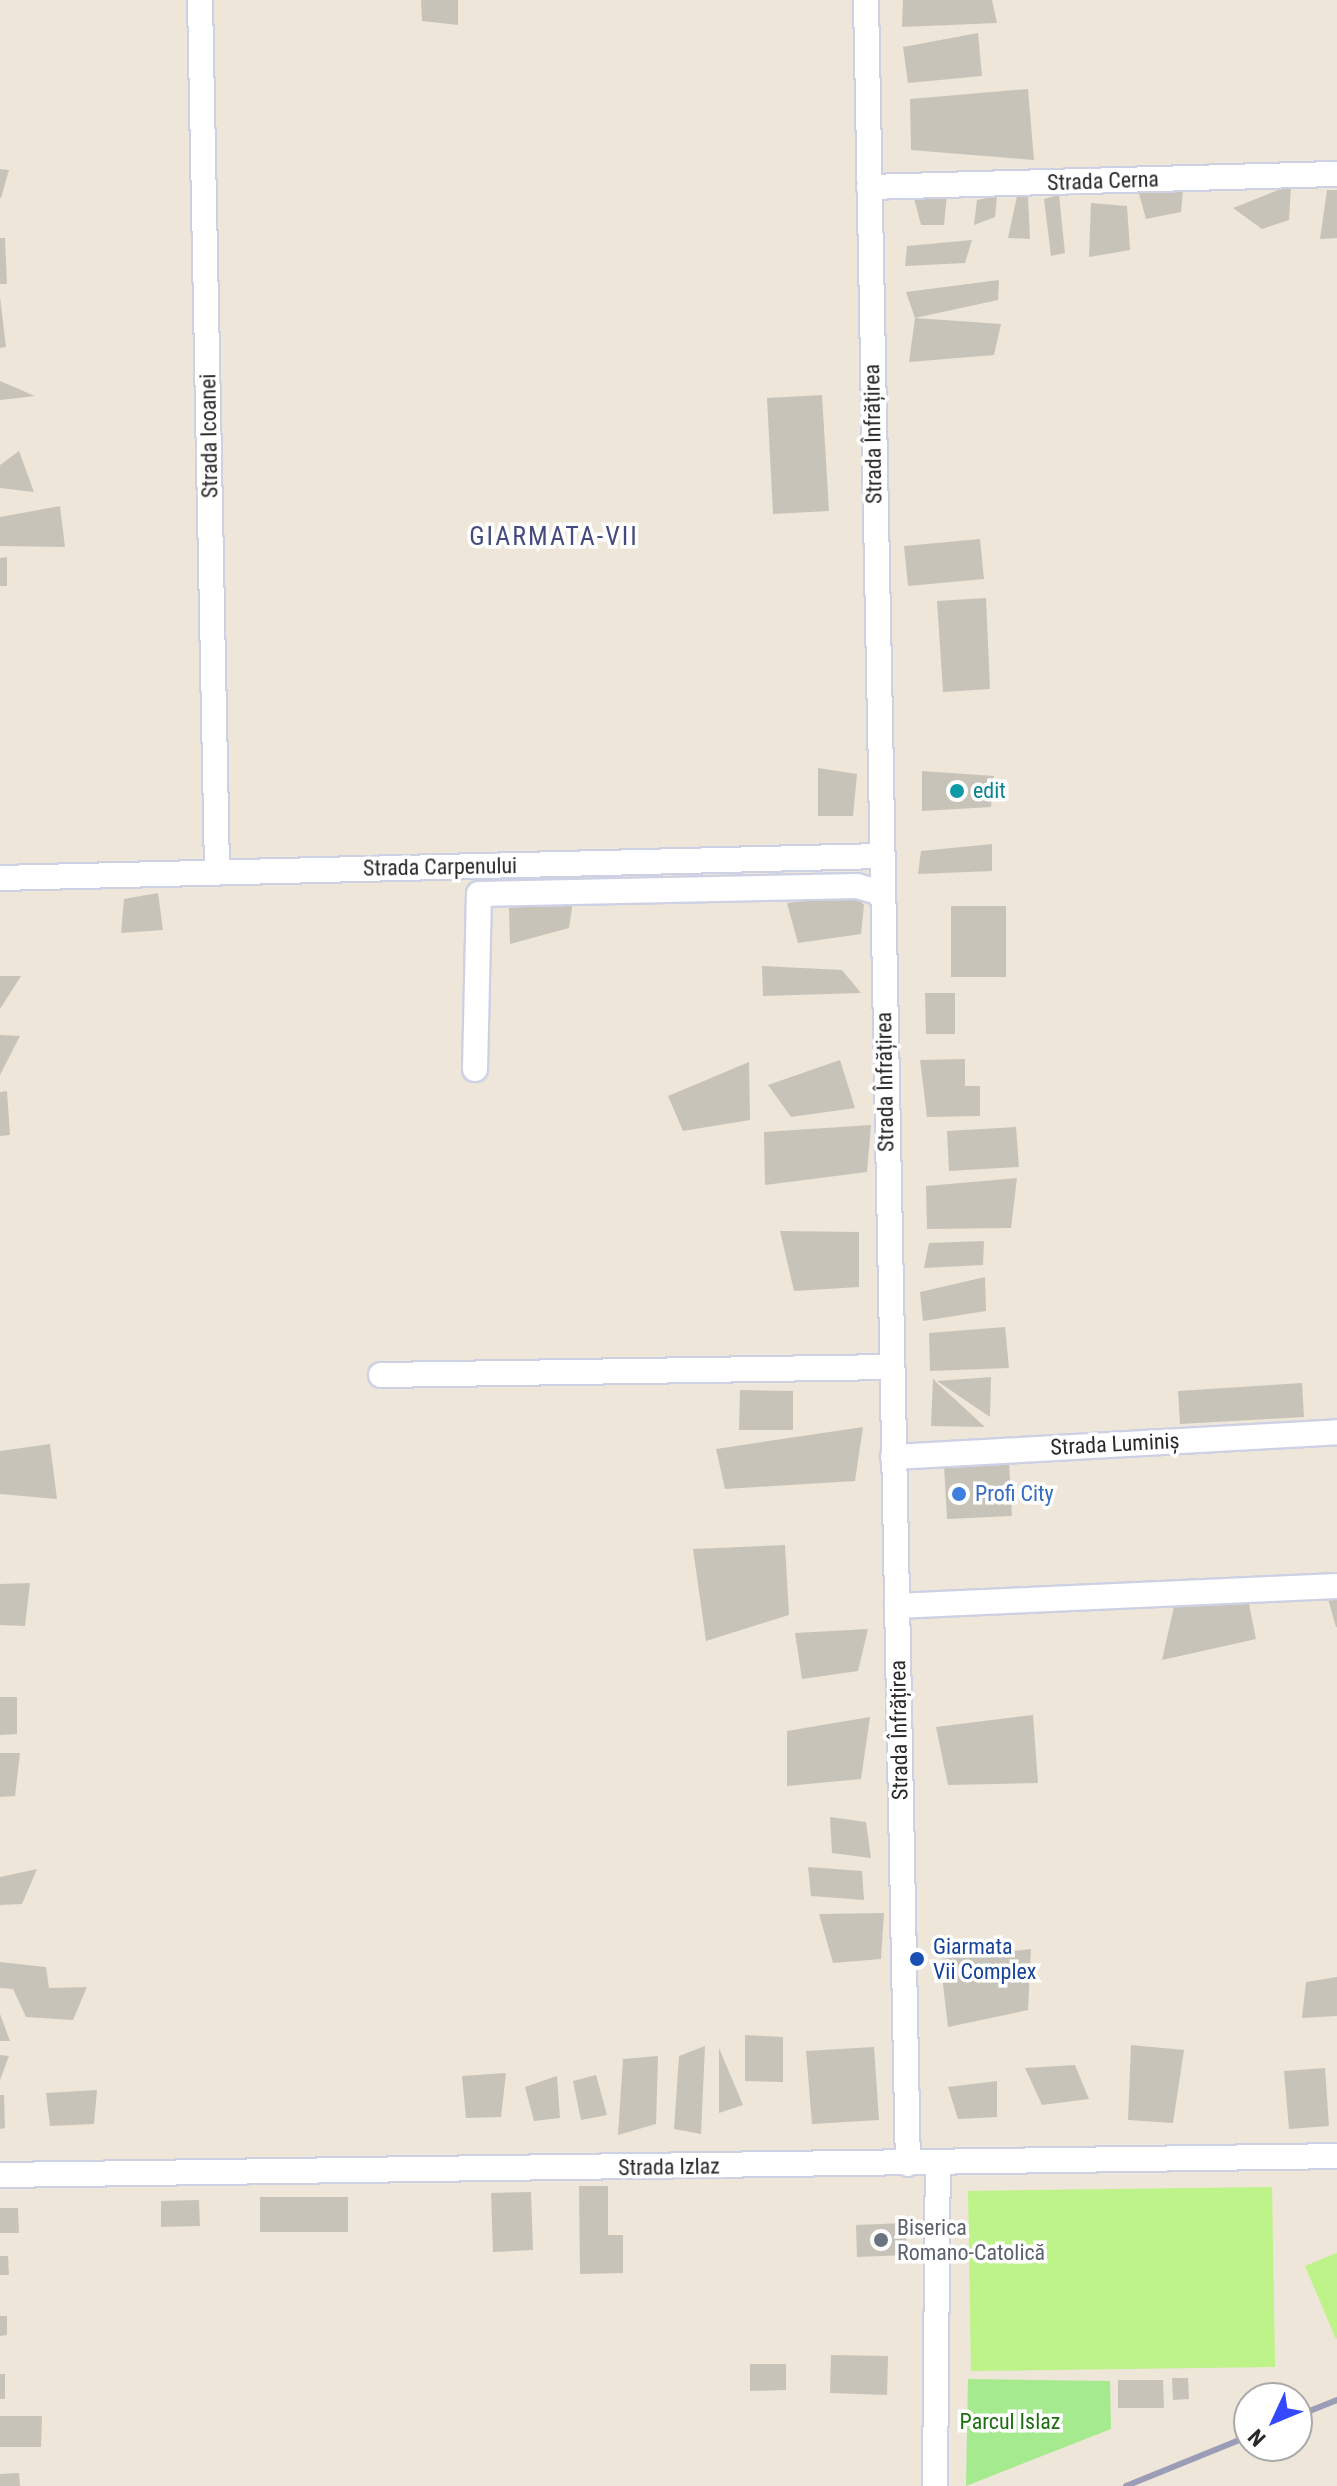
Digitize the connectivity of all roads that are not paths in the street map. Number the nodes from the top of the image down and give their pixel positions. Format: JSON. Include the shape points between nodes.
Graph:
{"nodes":[{"id":1,"x":200,"y":0,"type":"edge"},
{"id":2,"x":866,"y":0,"type":"edge"},
{"id":3,"x":1337,"y":174,"type":"edge"},
{"id":4,"x":869,"y":187,"type":"junction"},
{"id":5,"x":880,"y":856,"type":"junction"},
{"id":6,"x":479,"y":866,"type":"junction"},
{"id":7,"x":217,"y":872,"type":"junction"},
{"id":8,"x":0,"y":878,"type":"edge"},
{"id":9,"x":881,"y":893,"type":"junction"},
{"id":10,"x":479,"y":894,"type":"junction"},
{"id":11,"x":475,"y":1069,"type":"dead end"},
{"id":12,"x":891,"y":1367,"type":"junction"},
{"id":13,"x":381,"y":1375,"type":"dead end"},
{"id":14,"x":1337,"y":1432,"type":"edge"},
{"id":15,"x":893,"y":1457,"type":"junction"},
{"id":16,"x":1337,"y":1586,"type":"edge"},
{"id":17,"x":897,"y":1606,"type":"junction"},
{"id":18,"x":1337,"y":2156,"type":"edge"},
{"id":19,"x":908,"y":2164,"type":"junction"},
{"id":20,"x":938,"y":2164,"type":"junction"},
{"id":21,"x":0,"y":2175,"type":"edge"},
{"id":22,"x":935,"y":2486,"type":"edge"}],
"edges":[{"from":1,"to":7,"type":"street","name":"Strada Icoanei"},
{"from":2,"to":4,"type":"street","name":"Strada Înfrățirea"},
{"from":3,"to":4,"type":"street","name":"Strada Cerna"},
{"from":4,"to":5,"type":"street","name":"Strada Înfrățirea"},
{"from":5,"to":6,"type":"street","name":"Strada Carpenului"},
{"from":5,"to":9,"type":"street","name":"Strada Înfrățirea"},
{"from":6,"to":7,"type":"street","name":"Strada Carpenului"},
{"from":6,"to":10,"type":"street"},
{"from":7,"to":8,"type":"street","name":"Strada Carpenului"},
{"from":9,"to":10,"type":"street","via":[[857,886]]},
{"from":9,"to":12,"type":"street","name":"Strada Înfrățirea"},
{"from":10,"to":11,"type":"street"},
{"from":12,"to":13,"type":"street"},
{"from":12,"to":15,"type":"street","name":"Strada Înfrățirea"},
{"from":14,"to":15,"type":"street","name":"Strada Luminiș"},
{"from":15,"to":17,"type":"street","name":"Strada Înfrățirea"},
{"from":16,"to":17,"type":"street"},
{"from":17,"to":19,"type":"street","name":"Strada Înfrățirea"},
{"from":18,"to":20,"type":"street","name":"Strada Izlaz"},
{"from":19,"to":20,"type":"street","name":"Strada Izlaz"},
{"from":19,"to":21,"type":"street","name":"Strada Izlaz"},
{"from":20,"to":22,"type":"street"}]}
